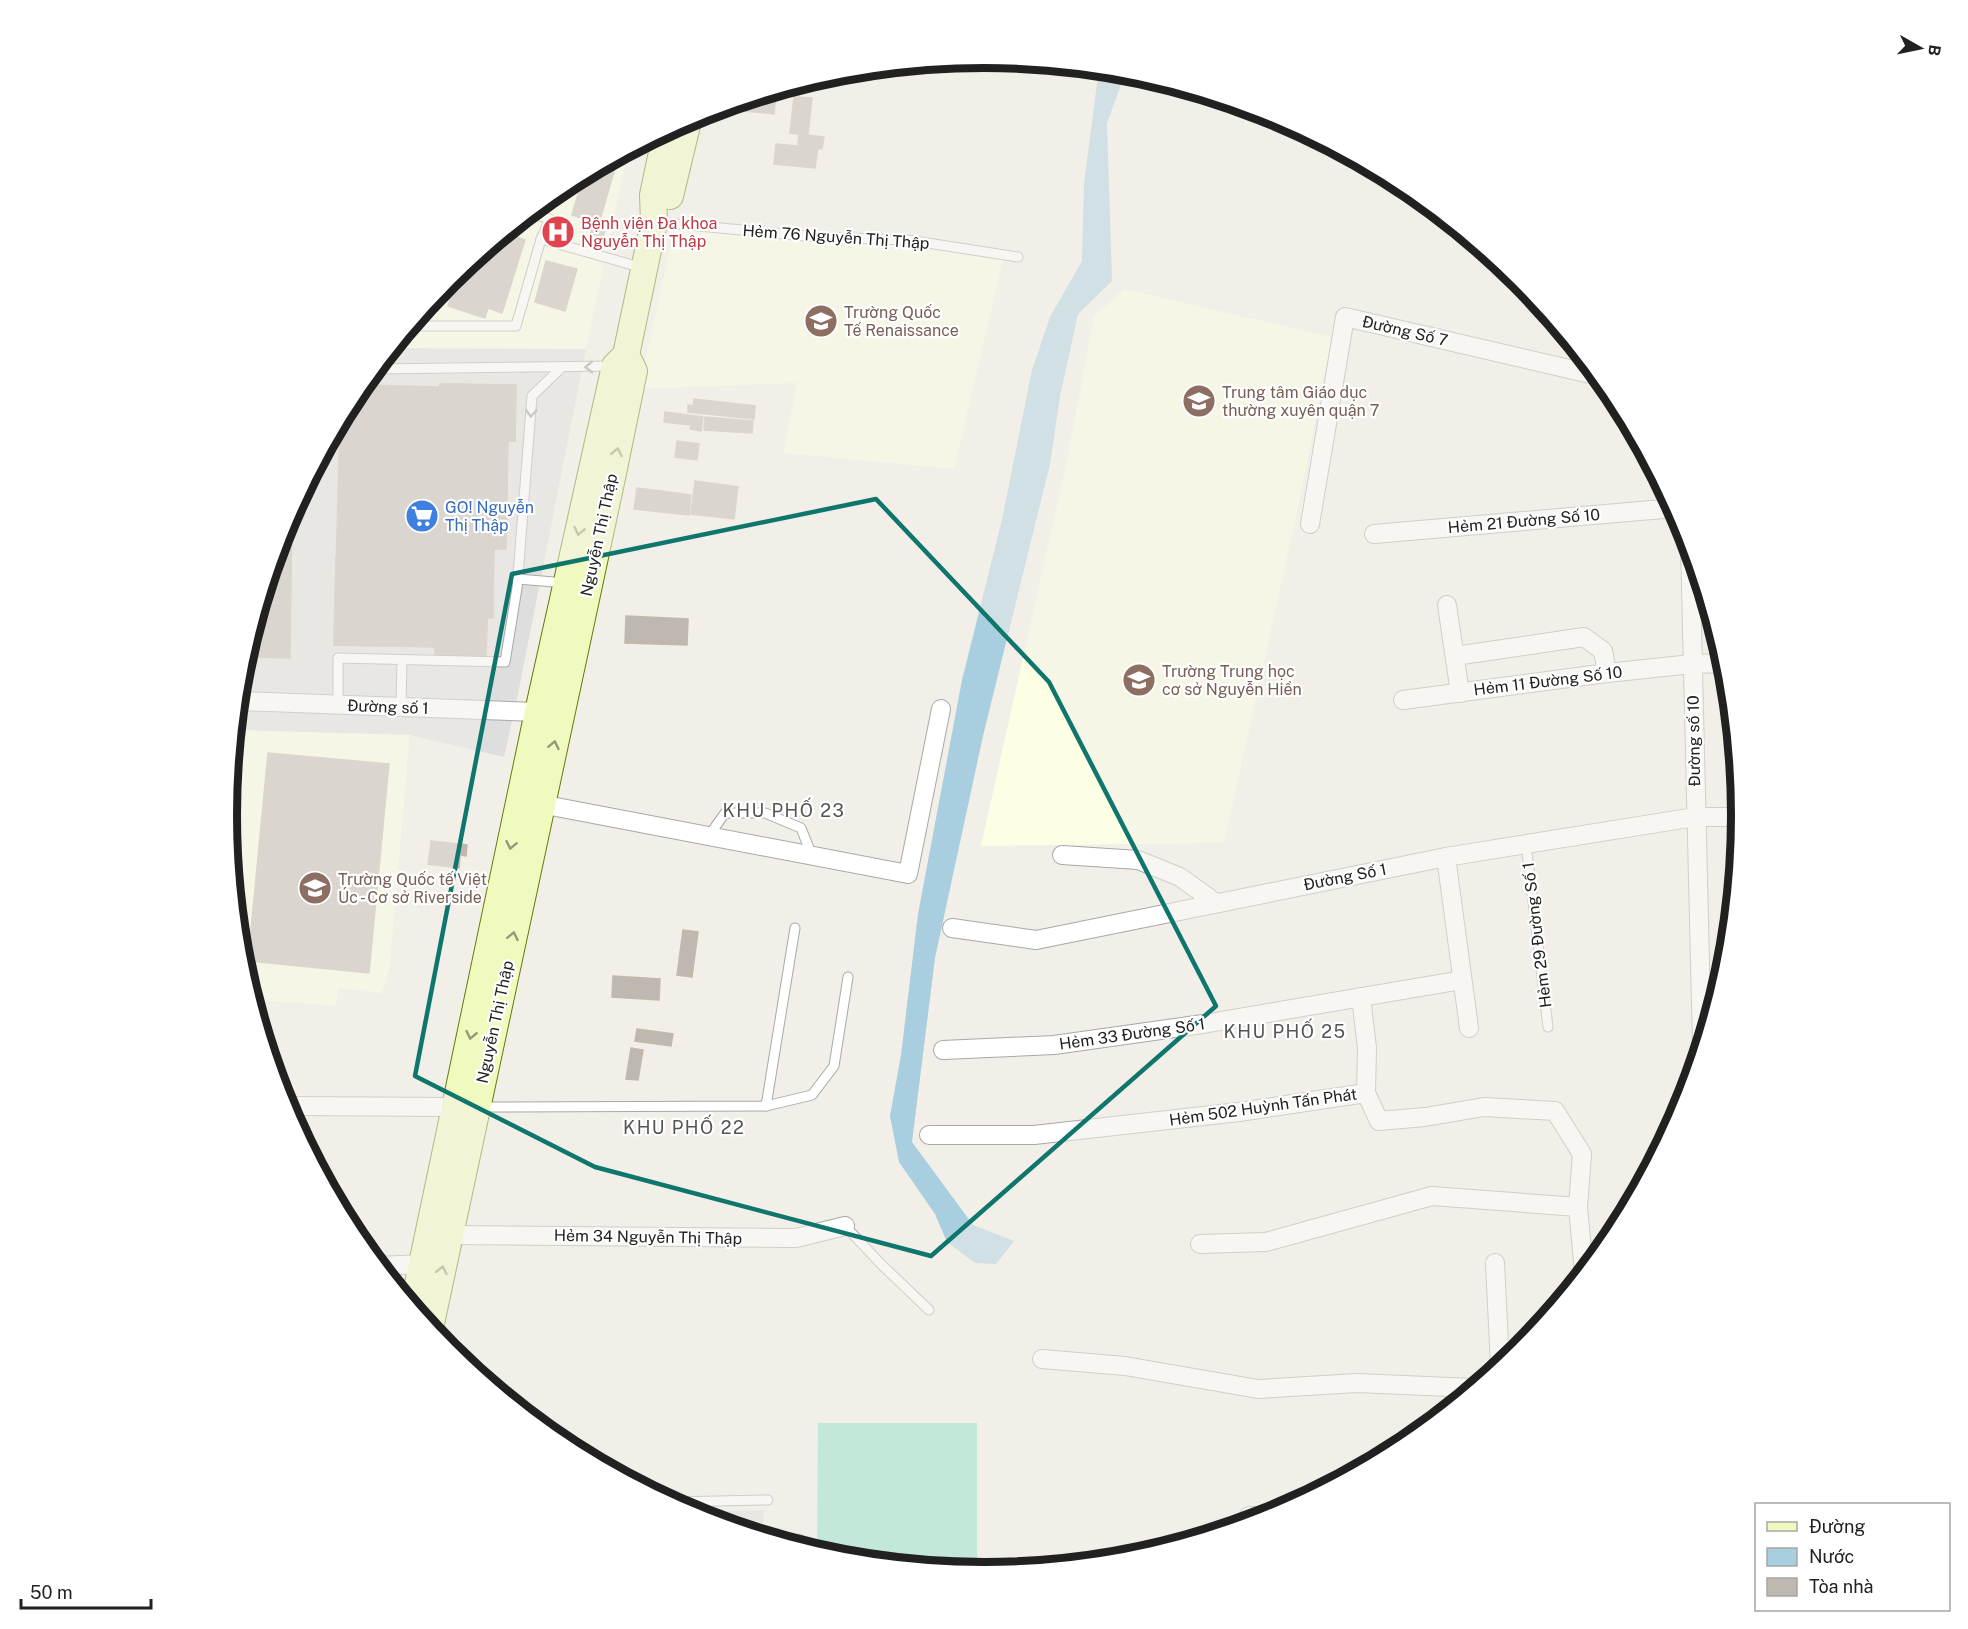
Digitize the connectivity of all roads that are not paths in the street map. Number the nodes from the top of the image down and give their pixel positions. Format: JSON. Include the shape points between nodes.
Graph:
{"nodes":[{"id":1,"x":686,"y":130,"type":"edge"},
{"id":2,"x":665,"y":140,"type":"edge"},
{"id":3,"x":538,"y":216,"type":"edge"},
{"id":4,"x":654,"y":222,"type":"junction"},
{"id":5,"x":541,"y":239,"type":"junction"},
{"id":6,"x":1018,"y":257,"type":"dead end"},
{"id":7,"x":644,"y":268,"type":"junction"},
{"id":8,"x":419,"y":326,"type":"edge"},
{"id":9,"x":621,"y":361,"type":"junction"},
{"id":10,"x":562,"y":367,"type":"junction"},
{"id":11,"x":385,"y":369,"type":"edge"},
{"id":12,"x":1586,"y":373,"type":"edge"},
{"id":13,"x":1665,"y":509,"type":"edge"},
{"id":14,"x":1310,"y":524,"type":"dead end"},
{"id":15,"x":1374,"y":534,"type":"dead end"},
{"id":16,"x":1690,"y":573,"type":"edge"},
{"id":17,"x":518,"y":579,"type":"junction"},
{"id":18,"x":567,"y":583,"type":"junction"},
{"id":19,"x":1447,"y":605,"type":"dead end"},
{"id":20,"x":1455,"y":656,"type":"junction"},
{"id":21,"x":402,"y":660,"type":"junction"},
{"id":22,"x":1716,"y":663,"type":"edge"},
{"id":23,"x":1692,"y":664,"type":"junction"},
{"id":24,"x":1607,"y":673,"type":"junction"},
{"id":25,"x":1460,"y":693,"type":"junction"},
{"id":26,"x":1403,"y":700,"type":"dead end"},
{"id":27,"x":246,"y":701,"type":"edge"},
{"id":28,"x":338,"y":705,"type":"junction"},
{"id":29,"x":401,"y":707,"type":"junction"},
{"id":30,"x":940,"y":709,"type":"dead end"},
{"id":31,"x":549,"y":714,"type":"junction"},
{"id":32,"x":530,"y":802,"type":"junction"},
{"id":33,"x":1695,"y":817,"type":"junction"},
{"id":34,"x":1731,"y":818,"type":"edge"},
{"id":35,"x":708,"y":837,"type":"junction"},
{"id":36,"x":1526,"y":844,"type":"junction"},
{"id":37,"x":1062,"y":855,"type":"dead end"},
{"id":38,"x":812,"y":856,"type":"junction"},
{"id":39,"x":1446,"y":856,"type":"junction"},
{"id":40,"x":1216,"y":903,"type":"junction"},
{"id":41,"x":795,"y":927,"type":"dead end"},
{"id":42,"x":952,"y":928,"type":"dead end"},
{"id":43,"x":848,"y":977,"type":"dead end"},
{"id":44,"x":1462,"y":980,"type":"junction"},
{"id":45,"x":1362,"y":997,"type":"junction"},
{"id":46,"x":1701,"y":1023,"type":"edge"},
{"id":47,"x":1548,"y":1027,"type":"dead end"},
{"id":48,"x":1469,"y":1028,"type":"dead end"},
{"id":49,"x":943,"y":1050,"type":"dead end"},
{"id":50,"x":1366,"y":1093,"type":"junction"},
{"id":51,"x":297,"y":1106,"type":"edge"},
{"id":52,"x":766,"y":1106,"type":"junction"},
{"id":53,"x":467,"y":1107,"type":"junction"},
{"id":54,"x":929,"y":1135,"type":"dead end"},
{"id":55,"x":1578,"y":1207,"type":"junction"},
{"id":56,"x":845,"y":1226,"type":"joint"},
{"id":57,"x":449,"y":1235,"type":"junction"},
{"id":58,"x":1200,"y":1244,"type":"dead end"},
{"id":59,"x":1583,"y":1261,"type":"edge"},
{"id":60,"x":1495,"y":1263,"type":"dead end"},
{"id":61,"x":422,"y":1264,"type":"junction"},
{"id":62,"x":389,"y":1266,"type":"edge"},
{"id":63,"x":415,"y":1298,"type":"edge"},
{"id":64,"x":929,"y":1310,"type":"dead end"},
{"id":65,"x":432,"y":1318,"type":"edge"},
{"id":66,"x":1499,"y":1355,"type":"edge"},
{"id":67,"x":1042,"y":1359,"type":"dead end"},
{"id":68,"x":1463,"y":1388,"type":"edge"},
{"id":69,"x":768,"y":1500,"type":"dead end"},
{"id":70,"x":691,"y":1502,"type":"edge"}],
"edges":[{"from":1,"to":4,"type":"main road","name":"Nguyễn Thị Thập","via":[[669,198]]},
{"from":2,"to":4,"type":"main road","name":"Nguyễn Thị Thập","via":[[653,195]]},
{"from":3,"to":5,"type":"lane","via":[[550,219]]},
{"from":4,"to":6,"type":"lane","name":"Hẻm 76 Nguyễn Thị Thập","via":[[816,237],[908,240]]},
{"from":4,"to":7,"type":"main road","name":"Nguyễn Thị Thập"},
{"from":5,"to":7,"type":"lane"},
{"from":5,"to":8,"type":"lane","via":[[516,326]]},
{"from":7,"to":9,"type":"main road","name":"Nguyễn Thị Thập"},
{"from":9,"to":10,"type":"lane","one_way":true},
{"from":9,"to":18,"type":"main road","name":"Nguyễn Thị Thập","one_way":true},
{"from":31,"to":9,"type":"main road","name":"Nguyễn Thị Thập","one_way":true,"via":[[634,371]]},
{"from":10,"to":11,"type":"lane"},
{"from":10,"to":17,"type":"lane","one_way":true,"via":[[532,396]]},
{"from":12,"to":14,"type":"street","name":"Đường Số 7","via":[[1345,317]]},
{"from":13,"to":15,"type":"street","name":"Hẻm 21 Đường Số 10"},
{"from":16,"to":23,"type":"street"},
{"from":17,"to":18,"type":"lane"},
{"from":17,"to":21,"type":"lane","via":[[505,662]]},
{"from":18,"to":31,"type":"main road","name":"Nguyễn Thị Thập"},
{"from":19,"to":20,"type":"street"},
{"from":20,"to":24,"type":"street","via":[[1584,636],[1603,651]]},
{"from":20,"to":25,"type":"street"},
{"from":21,"to":28,"type":"lane","via":[[338,658]]},
{"from":21,"to":29,"type":"lane"},
{"from":22,"to":23,"type":"street","name":"Hẻm 11 Đường Số 10"},
{"from":23,"to":24,"type":"street","name":"Hẻm 11 Đường Số 10"},
{"from":23,"to":33,"type":"street","name":"Đường số 10"},
{"from":24,"to":25,"type":"street","name":"Hẻm 11 Đường Số 10"},
{"from":25,"to":26,"type":"street","name":"Hẻm 11 Đường Số 10"},
{"from":27,"to":28,"type":"street","name":"Đường số 1"},
{"from":28,"to":29,"type":"street","name":"Đường số 1"},
{"from":29,"to":31,"type":"street","name":"Đường số 1"},
{"from":30,"to":38,"type":"street","via":[[908,874]]},
{"from":31,"to":32,"type":"main road","name":"Nguyễn Thị Thập"},
{"from":32,"to":35,"type":"street"},
{"from":32,"to":53,"type":"main road","name":"Nguyễn Thị Thập"},
{"from":33,"to":34,"type":"street","name":"Đường Số 1"},
{"from":33,"to":36,"type":"street","name":"Đường Số 1"},
{"from":33,"to":46,"type":"street","name":"Đường số 10"},
{"from":35,"to":38,"type":"street"},
{"from":35,"to":38,"type":"lane","via":[[725,813],[765,813],[801,828]]},
{"from":36,"to":39,"type":"street","name":"Đường Số 1"},
{"from":36,"to":47,"type":"lane","name":"Hẻm 29 Đường Số 1"},
{"from":37,"to":40,"type":"street","via":[[1138,860],[1180,877]]},
{"from":39,"to":40,"type":"street","name":"Đường Số 1"},
{"from":39,"to":44,"type":"street"},
{"from":40,"to":42,"type":"street","name":"Đường Số 1","via":[[1036,940]]},
{"from":41,"to":52,"type":"lane"},
{"from":43,"to":52,"type":"lane","via":[[834,1066],[812,1095]]},
{"from":44,"to":45,"type":"street","name":"Hẻm 33 Đường Số 1"},
{"from":44,"to":48,"type":"street"},
{"from":45,"to":49,"type":"street","name":"Hẻm 33 Đường Số 1","via":[[1054,1045]]},
{"from":45,"to":50,"type":"street"},
{"from":50,"to":54,"type":"street","name":"Hẻm 502 Huỳnh Tấn Phát","via":[[1034,1135]]},
{"from":50,"to":55,"type":"street","name":"Hẻm 502 Huỳnh Tấn Phát","via":[[1379,1120],[1484,1107],[1555,1111],[1582,1154]]},
{"from":51,"to":53,"type":"street"},
{"from":52,"to":53,"type":"lane"},
{"from":53,"to":57,"type":"main road","name":"Nguyễn Thị Thập"},
{"from":53,"to":61,"type":"main road","name":"Nguyễn Thị Thập"},
{"from":55,"to":58,"type":"street","via":[[1432,1196],[1266,1242]]},
{"from":55,"to":59,"type":"street","name":"Hẻm 502 Huỳnh Tấn Phát"},
{"from":56,"to":57,"type":"street","name":"Hẻm 34 Nguyễn Thị Thập","via":[[796,1238]]},
{"from":56,"to":64,"type":"lane"},
{"from":65,"to":57,"type":"main road","name":"Nguyễn Thị Thập","one_way":true},
{"from":60,"to":66,"type":"street"},
{"from":61,"to":62,"type":"street"},
{"from":61,"to":63,"type":"main road","name":"Nguyễn Thị Thập"},
{"from":67,"to":68,"type":"street","via":[[1125,1366],[1258,1389],[1357,1383]]},
{"from":69,"to":70,"type":"lane"}]}
